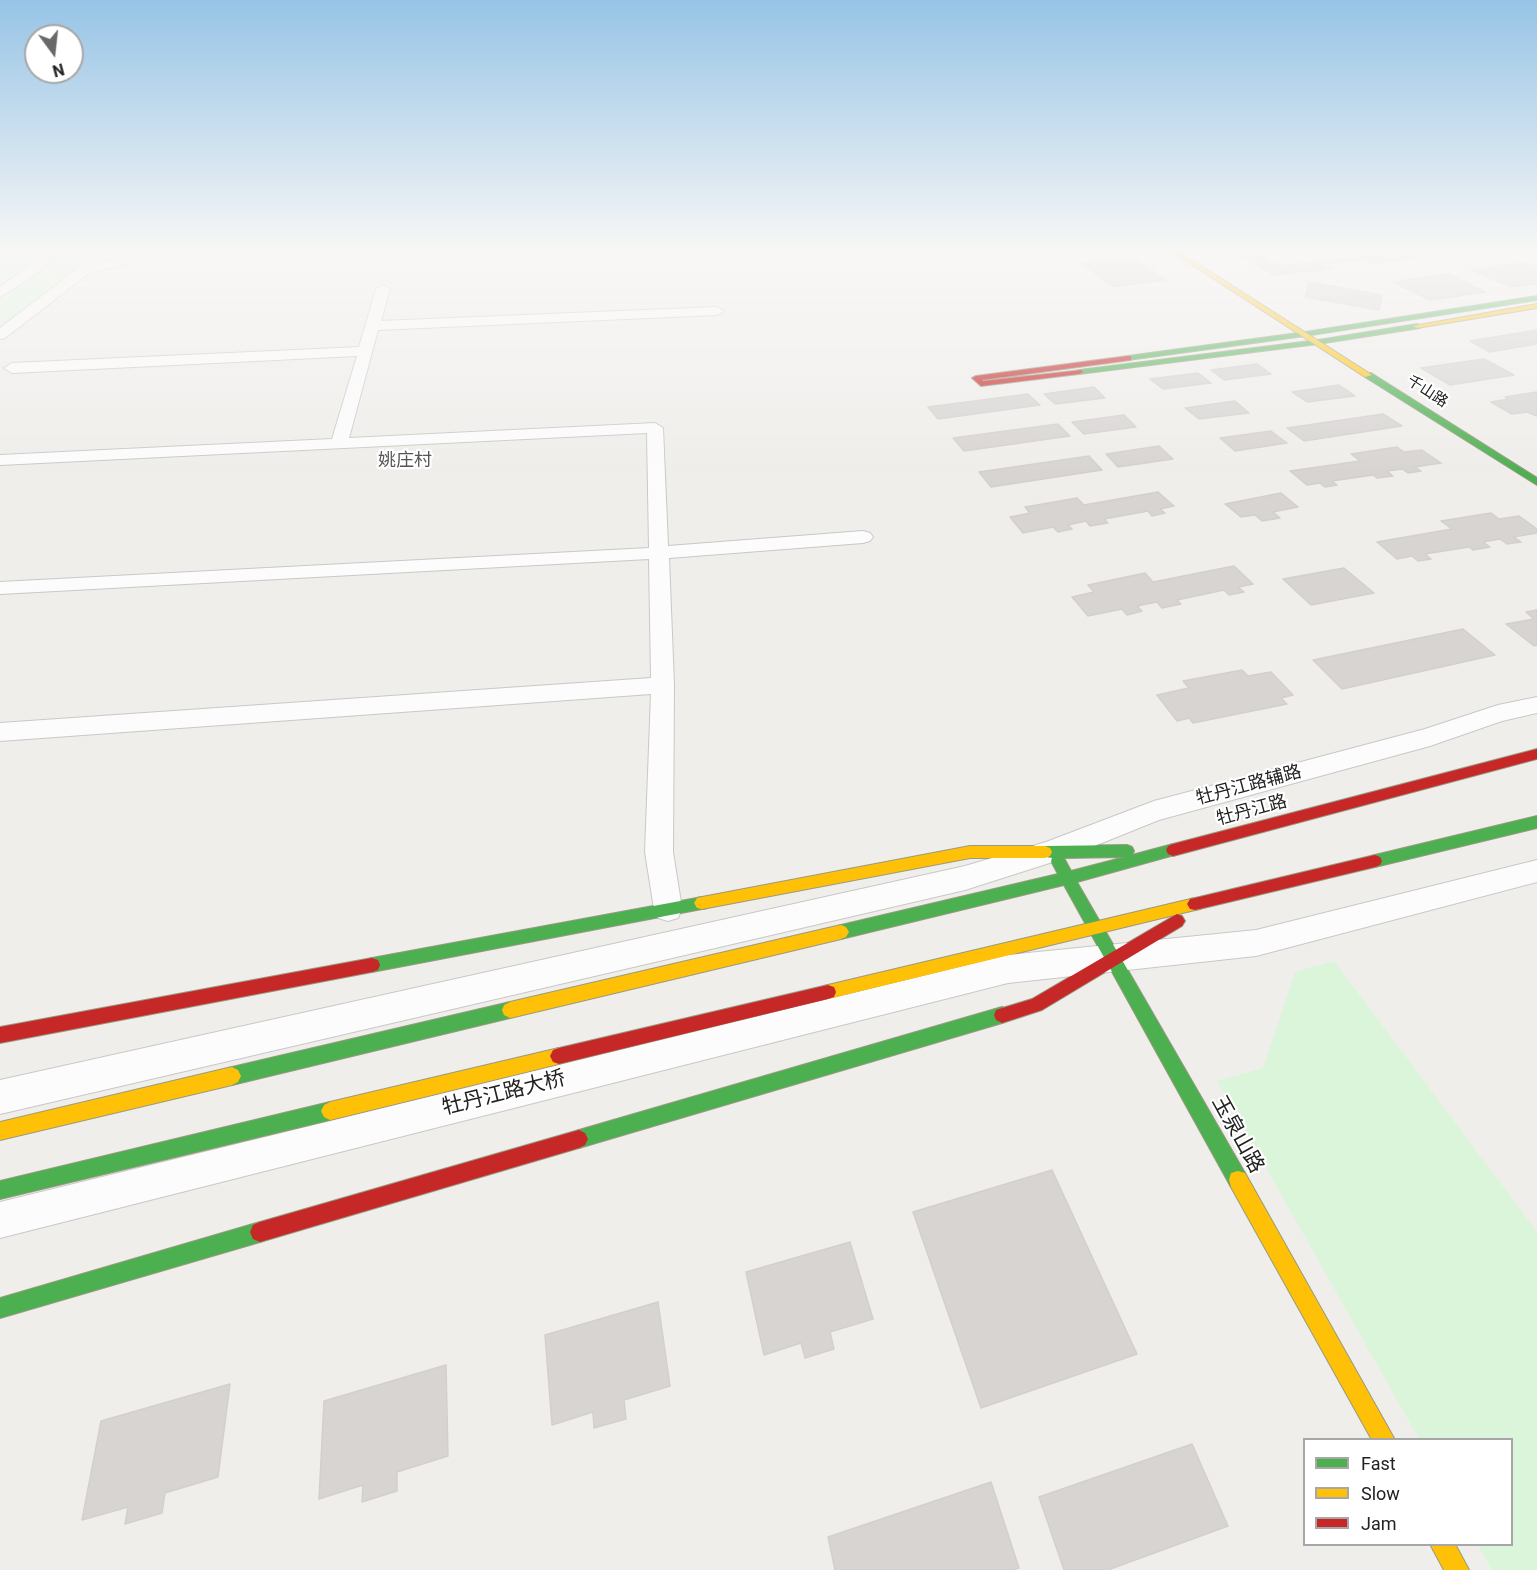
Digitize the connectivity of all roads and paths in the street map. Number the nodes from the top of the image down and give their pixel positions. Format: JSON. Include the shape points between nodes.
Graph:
{"nodes":[{"id":1,"x":372,"y":326,"type":"edge"},
{"id":2,"x":1293,"y":326,"type":"edge"},
{"id":3,"x":1306,"y":326,"type":"edge"},
{"id":4,"x":1386,"y":326,"type":"edge"},
{"id":5,"x":1402,"y":326,"type":"edge"},
{"id":6,"x":1305,"y":334,"type":"junction"},
{"id":7,"x":1324,"y":338,"type":"junction"},
{"id":8,"x":365,"y":351,"type":"junction"},
{"id":9,"x":12,"y":368,"type":"dead end"},
{"id":10,"x":339,"y":442,"type":"junction"},
{"id":11,"x":0,"y":460,"type":"edge"},
{"id":12,"x":1537,"y":468,"type":"edge"},
{"id":13,"x":1537,"y":482,"type":"edge"},
{"id":14,"x":863,"y":537,"type":"dead end"},
{"id":15,"x":659,"y":553,"type":"junction"},
{"id":16,"x":0,"y":588,"type":"edge"},
{"id":17,"x":663,"y":685,"type":"junction"},
{"id":18,"x":1537,"y":705,"type":"edge"},
{"id":19,"x":0,"y":732,"type":"edge"},
{"id":20,"x":1537,"y":753,"type":"edge"},
{"id":21,"x":1537,"y":822,"type":"edge"},
{"id":22,"x":1174,"y":850,"type":"junction"},
{"id":23,"x":1052,"y":851,"type":"junction"},
{"id":24,"x":1537,"y":871,"type":"edge"},
{"id":25,"x":1069,"y":878,"type":"junction"},
{"id":26,"x":970,"y":888,"type":"junction"},
{"id":27,"x":1210,"y":902,"type":"junction"},
{"id":28,"x":668,"y":909,"type":"junction"},
{"id":29,"x":1097,"y":929,"type":"junction"},
{"id":30,"x":1113,"y":957,"type":"junction"},
{"id":31,"x":1004,"y":961,"type":"junction"},
{"id":32,"x":0,"y":1035,"type":"edge"},
{"id":33,"x":0,"y":1097,"type":"edge"},
{"id":34,"x":0,"y":1131,"type":"edge"},
{"id":35,"x":0,"y":1190,"type":"edge"},
{"id":36,"x":0,"y":1220,"type":"edge"},
{"id":37,"x":0,"y":1308,"type":"edge"},
{"id":38,"x":1383,"y":1438,"type":"edge"},
{"id":39,"x":1443,"y":1546,"type":"edge"},
{"id":40,"x":1457,"y":1570,"type":"edge"}],
"edges":[{"from":1,"to":8,"type":"street"},
{"from":2,"to":6,"type":"street","name":"千山路"},
{"from":3,"to":7,"type":"street","name":"千山路"},
{"from":4,"to":7,"type":"street"},
{"from":5,"to":7,"type":"street"},
{"from":6,"to":7,"type":"street","name":"千山路"},
{"from":6,"to":7,"type":"street","via":[[975,378],[981,384]]},
{"from":7,"to":12,"type":"street","name":"千山路"},
{"from":7,"to":13,"type":"street","name":"千山路"},
{"from":8,"to":9,"type":"street"},
{"from":8,"to":10,"type":"street"},
{"from":10,"to":11,"type":"street"},
{"from":10,"to":15,"type":"street","via":[[655,428]]},
{"from":14,"to":15,"type":"street"},
{"from":15,"to":16,"type":"street"},
{"from":15,"to":17,"type":"street"},
{"from":17,"to":19,"type":"street"},
{"from":17,"to":28,"type":"street","via":[[659,852]]},
{"from":18,"to":23,"type":"street","name":"牡丹江路辅路","via":[[1154,811]]},
{"from":20,"to":22,"type":"street","name":"牡丹江路"},
{"from":21,"to":27,"type":"street"},
{"from":22,"to":23,"type":"street"},
{"from":22,"to":25,"type":"street","name":"牡丹江路"},
{"from":23,"to":25,"type":"street","name":"玉泉山路"},
{"from":23,"to":26,"type":"street","name":"牡丹江路辅路"},
{"from":23,"to":28,"type":"street","via":[[970,852]]},
{"from":24,"to":30,"type":"street","via":[[1256,943]]},
{"from":25,"to":26,"type":"street","name":"牡丹江路"},
{"from":25,"to":29,"type":"street","name":"玉泉山路"},
{"from":26,"to":33,"type":"street"},
{"from":26,"to":34,"type":"street"},
{"from":27,"to":29,"type":"street"},
{"from":27,"to":30,"type":"street"},
{"from":28,"to":32,"type":"street"},
{"from":29,"to":30,"type":"street","name":"玉泉山路"},
{"from":29,"to":31,"type":"street"},
{"from":30,"to":31,"type":"street"},
{"from":30,"to":37,"type":"street","via":[[1036,1005]]},
{"from":30,"to":38,"type":"street","name":"玉泉山路"},
{"from":31,"to":35,"type":"street","name":"牡丹江路大桥"},
{"from":31,"to":36,"type":"street","name":"牡丹江路大桥"},
{"from":39,"to":40,"type":"street"}]}
